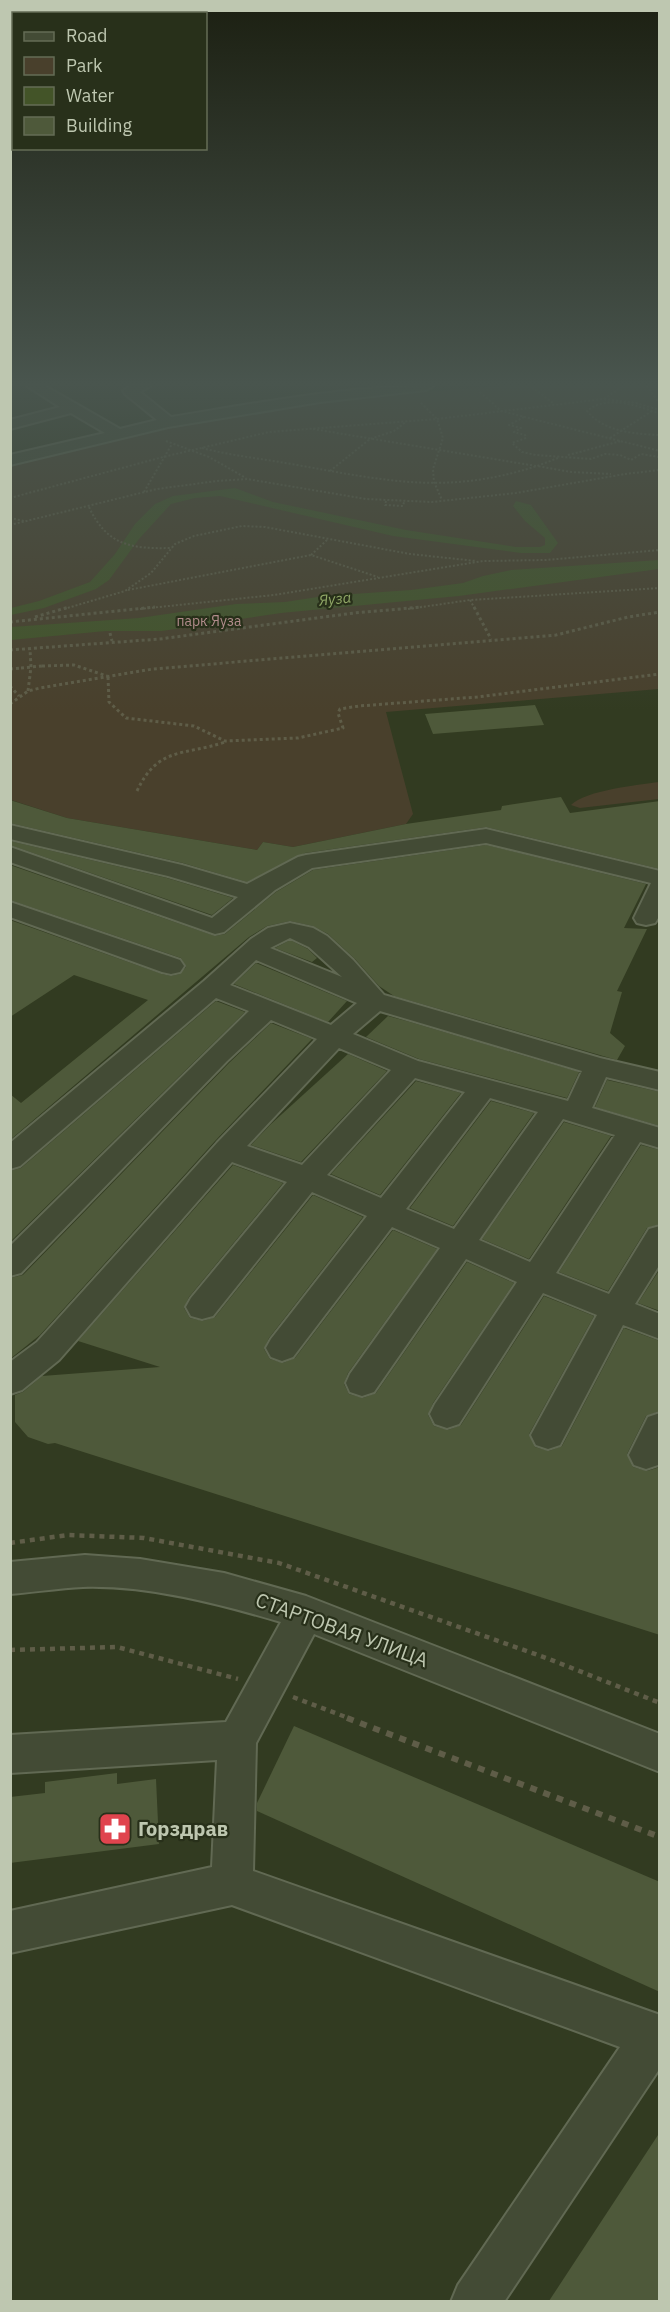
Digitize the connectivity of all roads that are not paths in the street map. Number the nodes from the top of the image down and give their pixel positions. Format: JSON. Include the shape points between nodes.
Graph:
{"nodes":[{"id":1,"x":10,"y":832,"type":"edge"},
{"id":2,"x":10,"y":854,"type":"edge"},
{"id":3,"x":660,"y":878,"type":"edge"},
{"id":4,"x":267,"y":885,"type":"junction"},
{"id":5,"x":660,"y":887,"type":"edge"},
{"id":6,"x":10,"y":909,"type":"edge"},
{"id":7,"x":646,"y":918,"type":"dead end"},
{"id":8,"x":254,"y":950,"type":"junction"},
{"id":9,"x":171,"y":966,"type":"dead end"},
{"id":10,"x":213,"y":987,"type":"junction"},
{"id":11,"x":375,"y":1001,"type":"junction"},
{"id":12,"x":266,"y":1010,"type":"junction"},
{"id":13,"x":334,"y":1036,"type":"junction"},
{"id":14,"x":409,"y":1066,"type":"junction"},
{"id":15,"x":598,"y":1066,"type":"junction"},
{"id":16,"x":660,"y":1082,"type":"edge"},
{"id":17,"x":483,"y":1088,"type":"junction"},
{"id":18,"x":566,"y":1111,"type":"junction"},
{"id":19,"x":646,"y":1134,"type":"edge"},
{"id":20,"x":226,"y":1150,"type":"junction"},
{"id":21,"x":10,"y":1159,"type":"edge"},
{"id":22,"x":307,"y":1178,"type":"junction"},
{"id":23,"x":386,"y":1211,"type":"junction"},
{"id":24,"x":660,"y":1237,"type":"edge"},
{"id":25,"x":460,"y":1243,"type":"junction"},
{"id":26,"x":10,"y":1265,"type":"edge"},
{"id":27,"x":535,"y":1277,"type":"junction"},
{"id":28,"x":202,"y":1307,"type":"dead end"},
{"id":29,"x":617,"y":1308,"type":"junction"},
{"id":30,"x":660,"y":1327,"type":"edge"},
{"id":31,"x":282,"y":1348,"type":"dead end"},
{"id":32,"x":10,"y":1381,"type":"edge"},
{"id":33,"x":362,"y":1383,"type":"dead end"},
{"id":34,"x":447,"y":1414,"type":"dead end"},
{"id":35,"x":548,"y":1435,"type":"dead end"},
{"id":36,"x":10,"y":1578,"type":"edge"},
{"id":37,"x":306,"y":1613,"type":"junction"},
{"id":38,"x":237,"y":1740,"type":"junction"},
{"id":39,"x":660,"y":1753,"type":"edge"},
{"id":40,"x":10,"y":1754,"type":"edge"},
{"id":41,"x":232,"y":1884,"type":"junction"},
{"id":42,"x":10,"y":1932,"type":"edge"},
{"id":43,"x":657,"y":2037,"type":"edge"},
{"id":44,"x":475,"y":2301,"type":"edge"}],
"edges":[{"from":1,"to":4,"type":"street","via":[[174,870],[249,892]]},
{"from":2,"to":4,"type":"street","via":[[215,927]]},
{"from":3,"to":4,"type":"street","via":[[486,836],[306,862]]},
{"from":5,"to":7,"type":"street"},
{"from":6,"to":9,"type":"street"},
{"from":8,"to":10,"type":"street"},
{"from":8,"to":11,"type":"street"},
{"from":8,"to":11,"type":"street","via":[[279,932],[300,930],[333,953]]},
{"from":10,"to":12,"type":"street"},
{"from":10,"to":21,"type":"street"},
{"from":11,"to":13,"type":"street"},
{"from":11,"to":15,"type":"street"},
{"from":12,"to":13,"type":"street"},
{"from":12,"to":26,"type":"street"},
{"from":13,"to":14,"type":"street"},
{"from":13,"to":20,"type":"street"},
{"from":14,"to":17,"type":"street"},
{"from":14,"to":22,"type":"street"},
{"from":15,"to":16,"type":"street"},
{"from":15,"to":18,"type":"street"},
{"from":17,"to":18,"type":"street"},
{"from":17,"to":23,"type":"street"},
{"from":18,"to":19,"type":"street"},
{"from":18,"to":25,"type":"street"},
{"from":19,"to":27,"type":"street"},
{"from":20,"to":22,"type":"street"},
{"from":20,"to":32,"type":"street","via":[[48,1351]]},
{"from":22,"to":23,"type":"street"},
{"from":22,"to":28,"type":"street"},
{"from":23,"to":25,"type":"street"},
{"from":23,"to":31,"type":"street"},
{"from":24,"to":29,"type":"street"},
{"from":25,"to":27,"type":"street"},
{"from":25,"to":33,"type":"street"},
{"from":27,"to":29,"type":"street"},
{"from":27,"to":34,"type":"street"},
{"from":29,"to":30,"type":"street"},
{"from":29,"to":35,"type":"street"},
{"from":36,"to":37,"type":"street","name":"СТАРТОВАЯ УЛИЦА","via":[[85,1571],[140,1575],[224,1589]]},
{"from":37,"to":38,"type":"street"},
{"from":37,"to":39,"type":"street","name":"СТАРТОВАЯ УЛИЦА"},
{"from":38,"to":40,"type":"street"},
{"from":38,"to":41,"type":"street"},
{"from":41,"to":42,"type":"street"},
{"from":41,"to":43,"type":"street"},
{"from":43,"to":44,"type":"street"}]}
